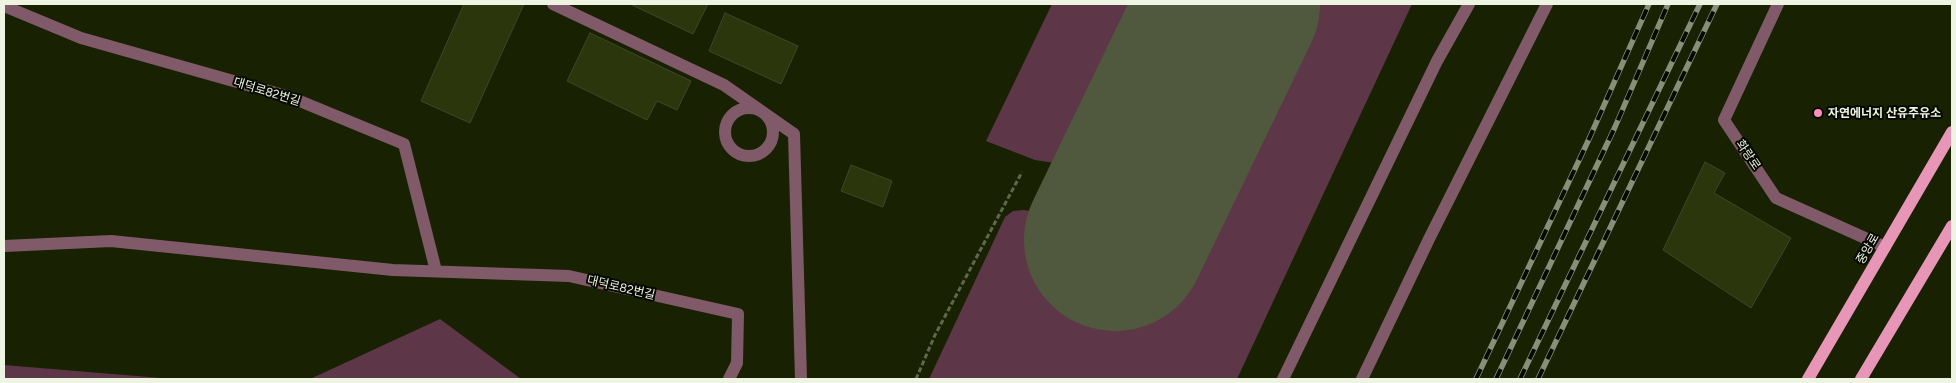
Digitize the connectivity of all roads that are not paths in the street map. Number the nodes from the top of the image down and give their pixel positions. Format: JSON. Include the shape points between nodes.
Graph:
{"nodes":[{"id":1,"x":553,"y":4,"type":"edge"},
{"id":2,"x":1469,"y":4,"type":"edge"},
{"id":3,"x":1547,"y":4,"type":"edge"},
{"id":4,"x":1778,"y":4,"type":"edge"},
{"id":5,"x":4,"y":6,"type":"edge"},
{"id":6,"x":1952,"y":132,"type":"edge"},
{"id":7,"x":1952,"y":226,"type":"edge"},
{"id":8,"x":4,"y":246,"type":"edge"},
{"id":9,"x":1885,"y":247,"type":"junction"},
{"id":10,"x":436,"y":271,"type":"junction"},
{"id":11,"x":729,"y":379,"type":"edge"},
{"id":12,"x":802,"y":379,"type":"edge"},
{"id":13,"x":1283,"y":379,"type":"edge"},
{"id":14,"x":1362,"y":379,"type":"edge"},
{"id":15,"x":1808,"y":379,"type":"edge"},
{"id":16,"x":1862,"y":379,"type":"edge"}],
"edges":[{"from":1,"to":12,"type":"street","via":[[724,85],[794,134]]},
{"from":2,"to":13,"type":"street","via":[[1437,61]]},
{"from":3,"to":14,"type":"street"},
{"from":4,"to":9,"type":"street","name":"화랑로","via":[[1724,120],[1776,198]]},
{"from":5,"to":10,"type":"street","name":"대덕로82번길","via":[[81,38],[290,96],[404,144]]},
{"from":6,"to":9,"type":"main road","name":"중앙로"},
{"from":7,"to":16,"type":"main road"},
{"from":8,"to":10,"type":"street","name":"대덕로82번길","via":[[112,241],[383,269]]},
{"from":9,"to":15,"type":"main road","name":"중앙로"},
{"from":10,"to":11,"type":"street","name":"대덕로82번길","via":[[569,276],[738,314],[737,363]]}]}
